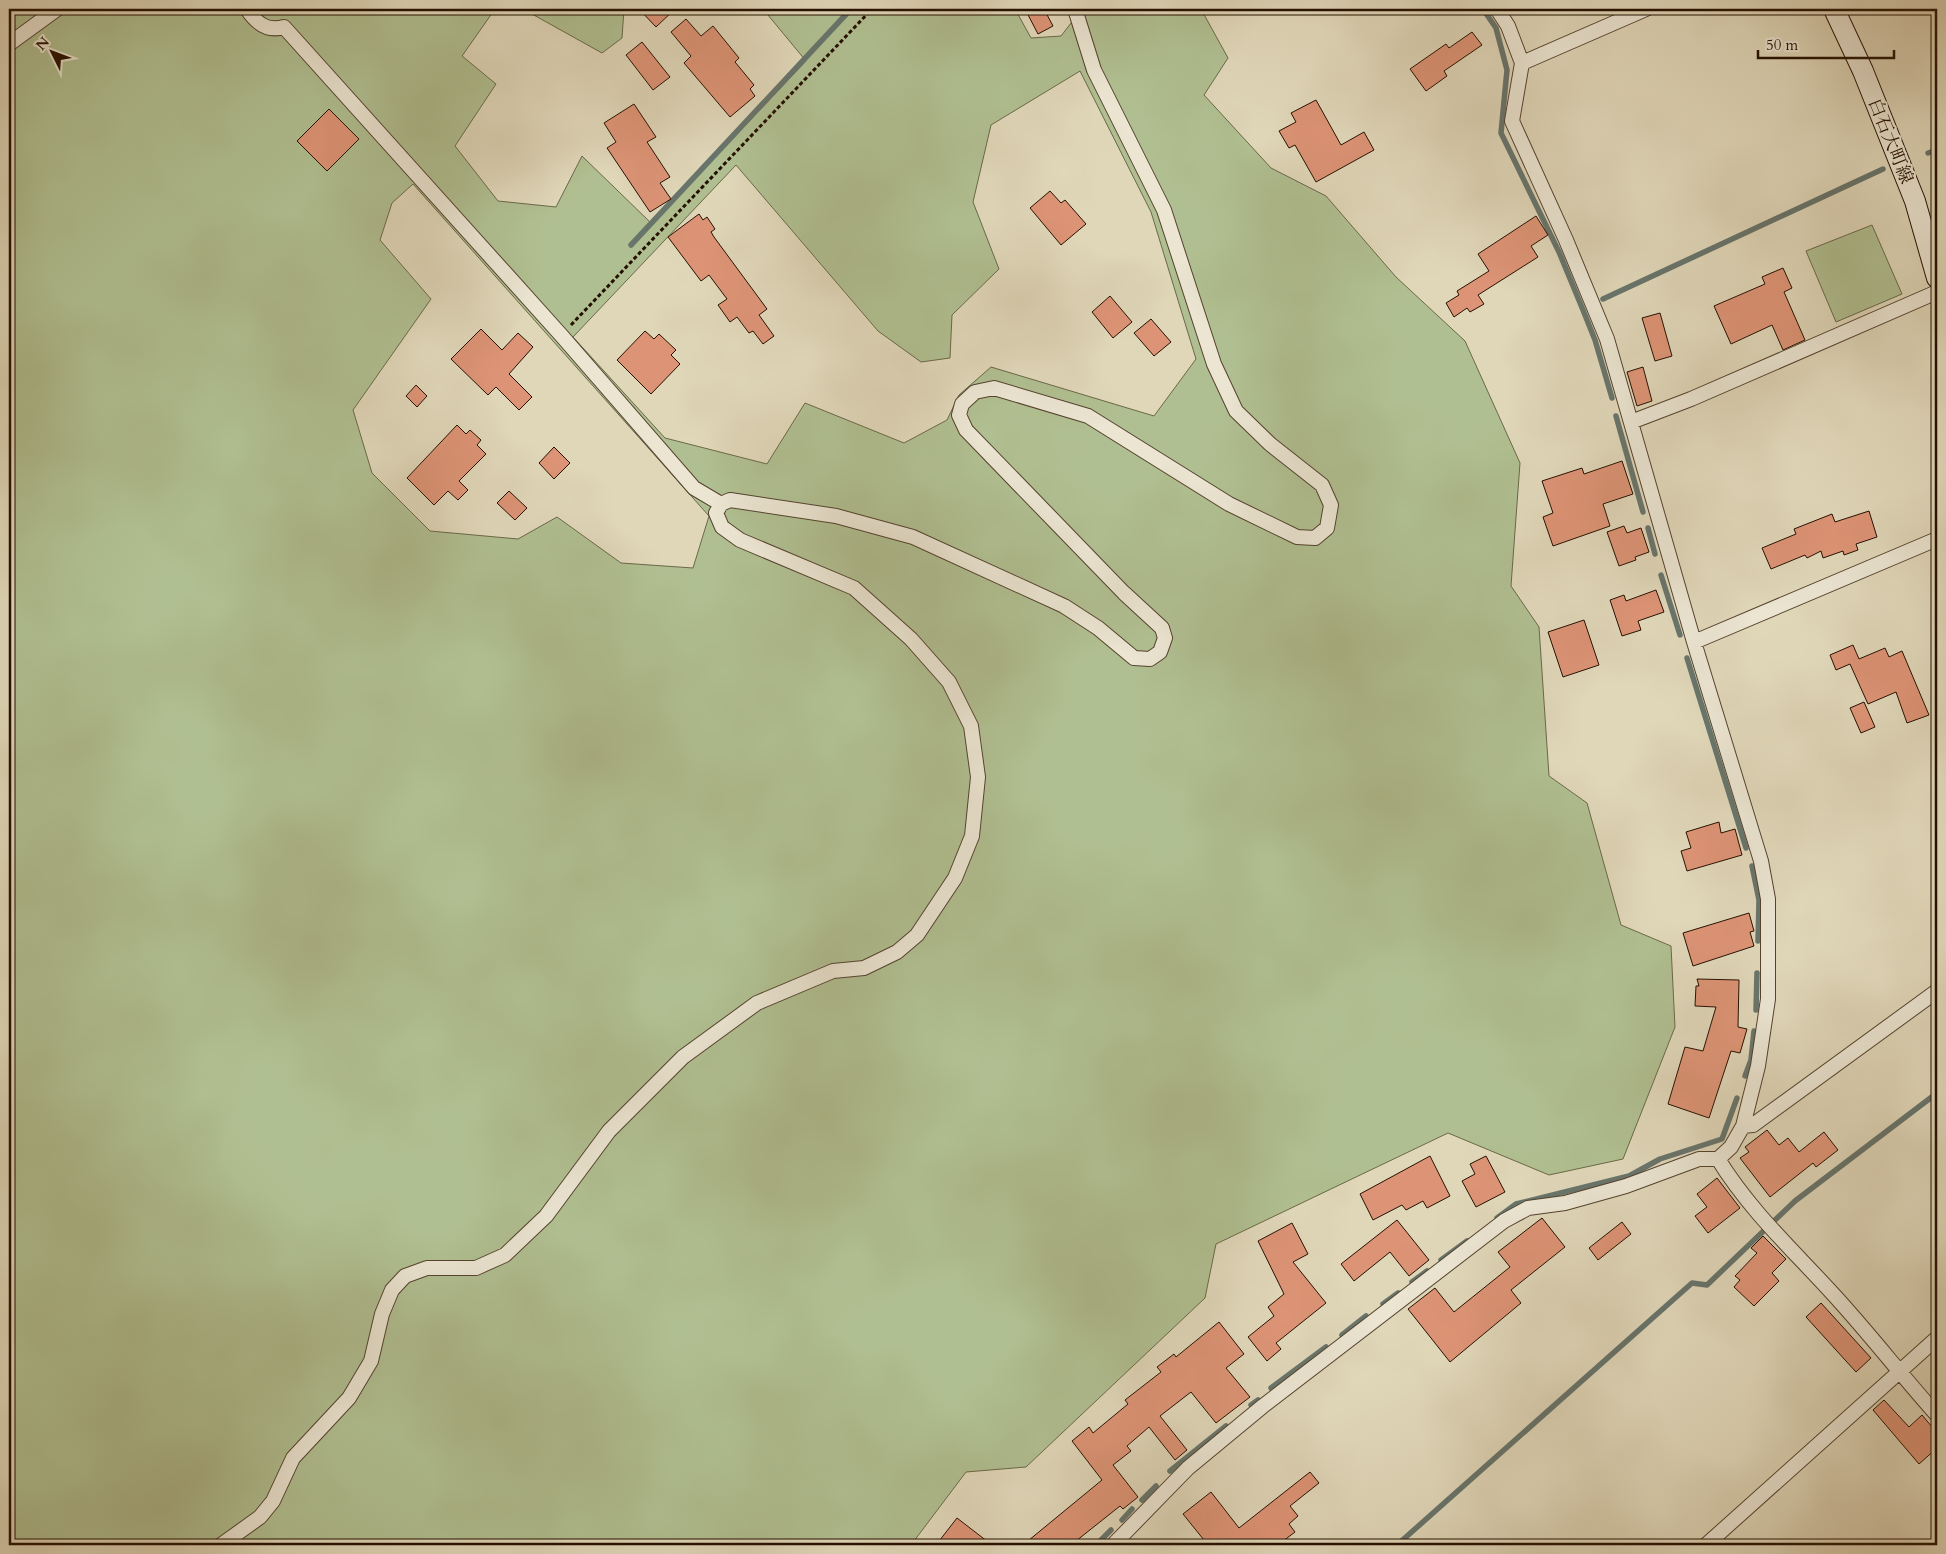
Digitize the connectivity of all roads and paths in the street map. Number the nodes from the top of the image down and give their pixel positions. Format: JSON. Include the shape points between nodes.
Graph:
{"nodes":[{"id":1,"x":57,"y":9,"type":"edge"},
{"id":2,"x":248,"y":9,"type":"edge"},
{"id":3,"x":872,"y":9,"type":"edge"},
{"id":4,"x":1075,"y":9,"type":"edge"},
{"id":5,"x":1497,"y":9,"type":"edge"},
{"id":6,"x":1646,"y":9,"type":"edge"},
{"id":7,"x":1834,"y":9,"type":"edge"},
{"id":8,"x":9,"y":44,"type":"edge"},
{"id":9,"x":1522,"y":63,"type":"junction"},
{"id":10,"x":1937,"y":278,"type":"edge"},
{"id":11,"x":1937,"y":292,"type":"edge"},
{"id":12,"x":561,"y":336,"type":"junction"},
{"id":13,"x":1631,"y":422,"type":"junction"},
{"id":14,"x":721,"y":504,"type":"junction"},
{"id":15,"x":1937,"y":539,"type":"edge"},
{"id":16,"x":1694,"y":642,"type":"junction"},
{"id":17,"x":1937,"y":991,"type":"edge"},
{"id":18,"x":1743,"y":1126,"type":"junction"},
{"id":19,"x":1718,"y":1159,"type":"junction"},
{"id":20,"x":1937,"y":1338,"type":"edge"},
{"id":21,"x":1898,"y":1372,"type":"junction"},
{"id":22,"x":1937,"y":1415,"type":"edge"},
{"id":23,"x":222,"y":1545,"type":"edge"},
{"id":24,"x":1113,"y":1545,"type":"edge"},
{"id":25,"x":1706,"y":1545,"type":"edge"}],
"edges":[{"from":1,"to":8,"type":"street"},
{"from":2,"to":12,"type":"street","via":[[261,26],[276,30],[284,27]]},
{"from":3,"to":12,"type":"path"},
{"from":4,"to":14,"type":"street","via":[[1094,70],[1164,210],[1214,364],[1236,411],[1270,444],[1322,485],[1331,505],[1327,528],[1315,538],[1297,537],[1229,504],[1088,416],[994,388],[975,392],[962,404],[959,416],[966,430],[1162,628],[1164,638],[1160,652],[1150,659],[1134,658],[1098,628],[1064,606],[913,537],[836,516],[730,500]]},
{"from":5,"to":9,"type":"street","via":[[1508,26]]},
{"from":6,"to":9,"type":"street"},
{"from":7,"to":10,"type":"main road","name":"白石大町線","via":[[1863,71],[1915,201]]},
{"from":9,"to":13,"type":"street","via":[[1512,121],[1607,339]]},
{"from":11,"to":13,"type":"street"},
{"from":12,"to":14,"type":"street","via":[[694,488]]},
{"from":13,"to":16,"type":"street"},
{"from":14,"to":23,"type":"street","via":[[716,513],[722,527],[740,540],[854,588],[911,640],[949,682],[971,726],[978,777],[972,836],[955,878],[917,935],[897,952],[864,968],[833,971],[757,1004],[683,1057],[609,1131],[546,1216],[505,1255],[476,1268],[427,1268],[405,1276],[392,1290],[382,1314],[371,1360],[349,1398],[293,1458],[273,1501],[260,1517]]},
{"from":15,"to":16,"type":"street"},
{"from":16,"to":18,"type":"street","via":[[1761,861],[1768,899],[1768,999],[1758,1066]]},
{"from":17,"to":18,"type":"street","via":[[1753,1125]]},
{"from":18,"to":19,"type":"street","via":[[1731,1146]]},
{"from":19,"to":21,"type":"street","via":[[1738,1191],[1835,1296]]},
{"from":19,"to":24,"type":"street","via":[[1699,1159],[1626,1186],[1565,1203],[1528,1208],[1504,1221],[1262,1406],[1188,1468]]},
{"from":20,"to":21,"type":"street"},
{"from":21,"to":22,"type":"street"},
{"from":21,"to":25,"type":"street"}]}
